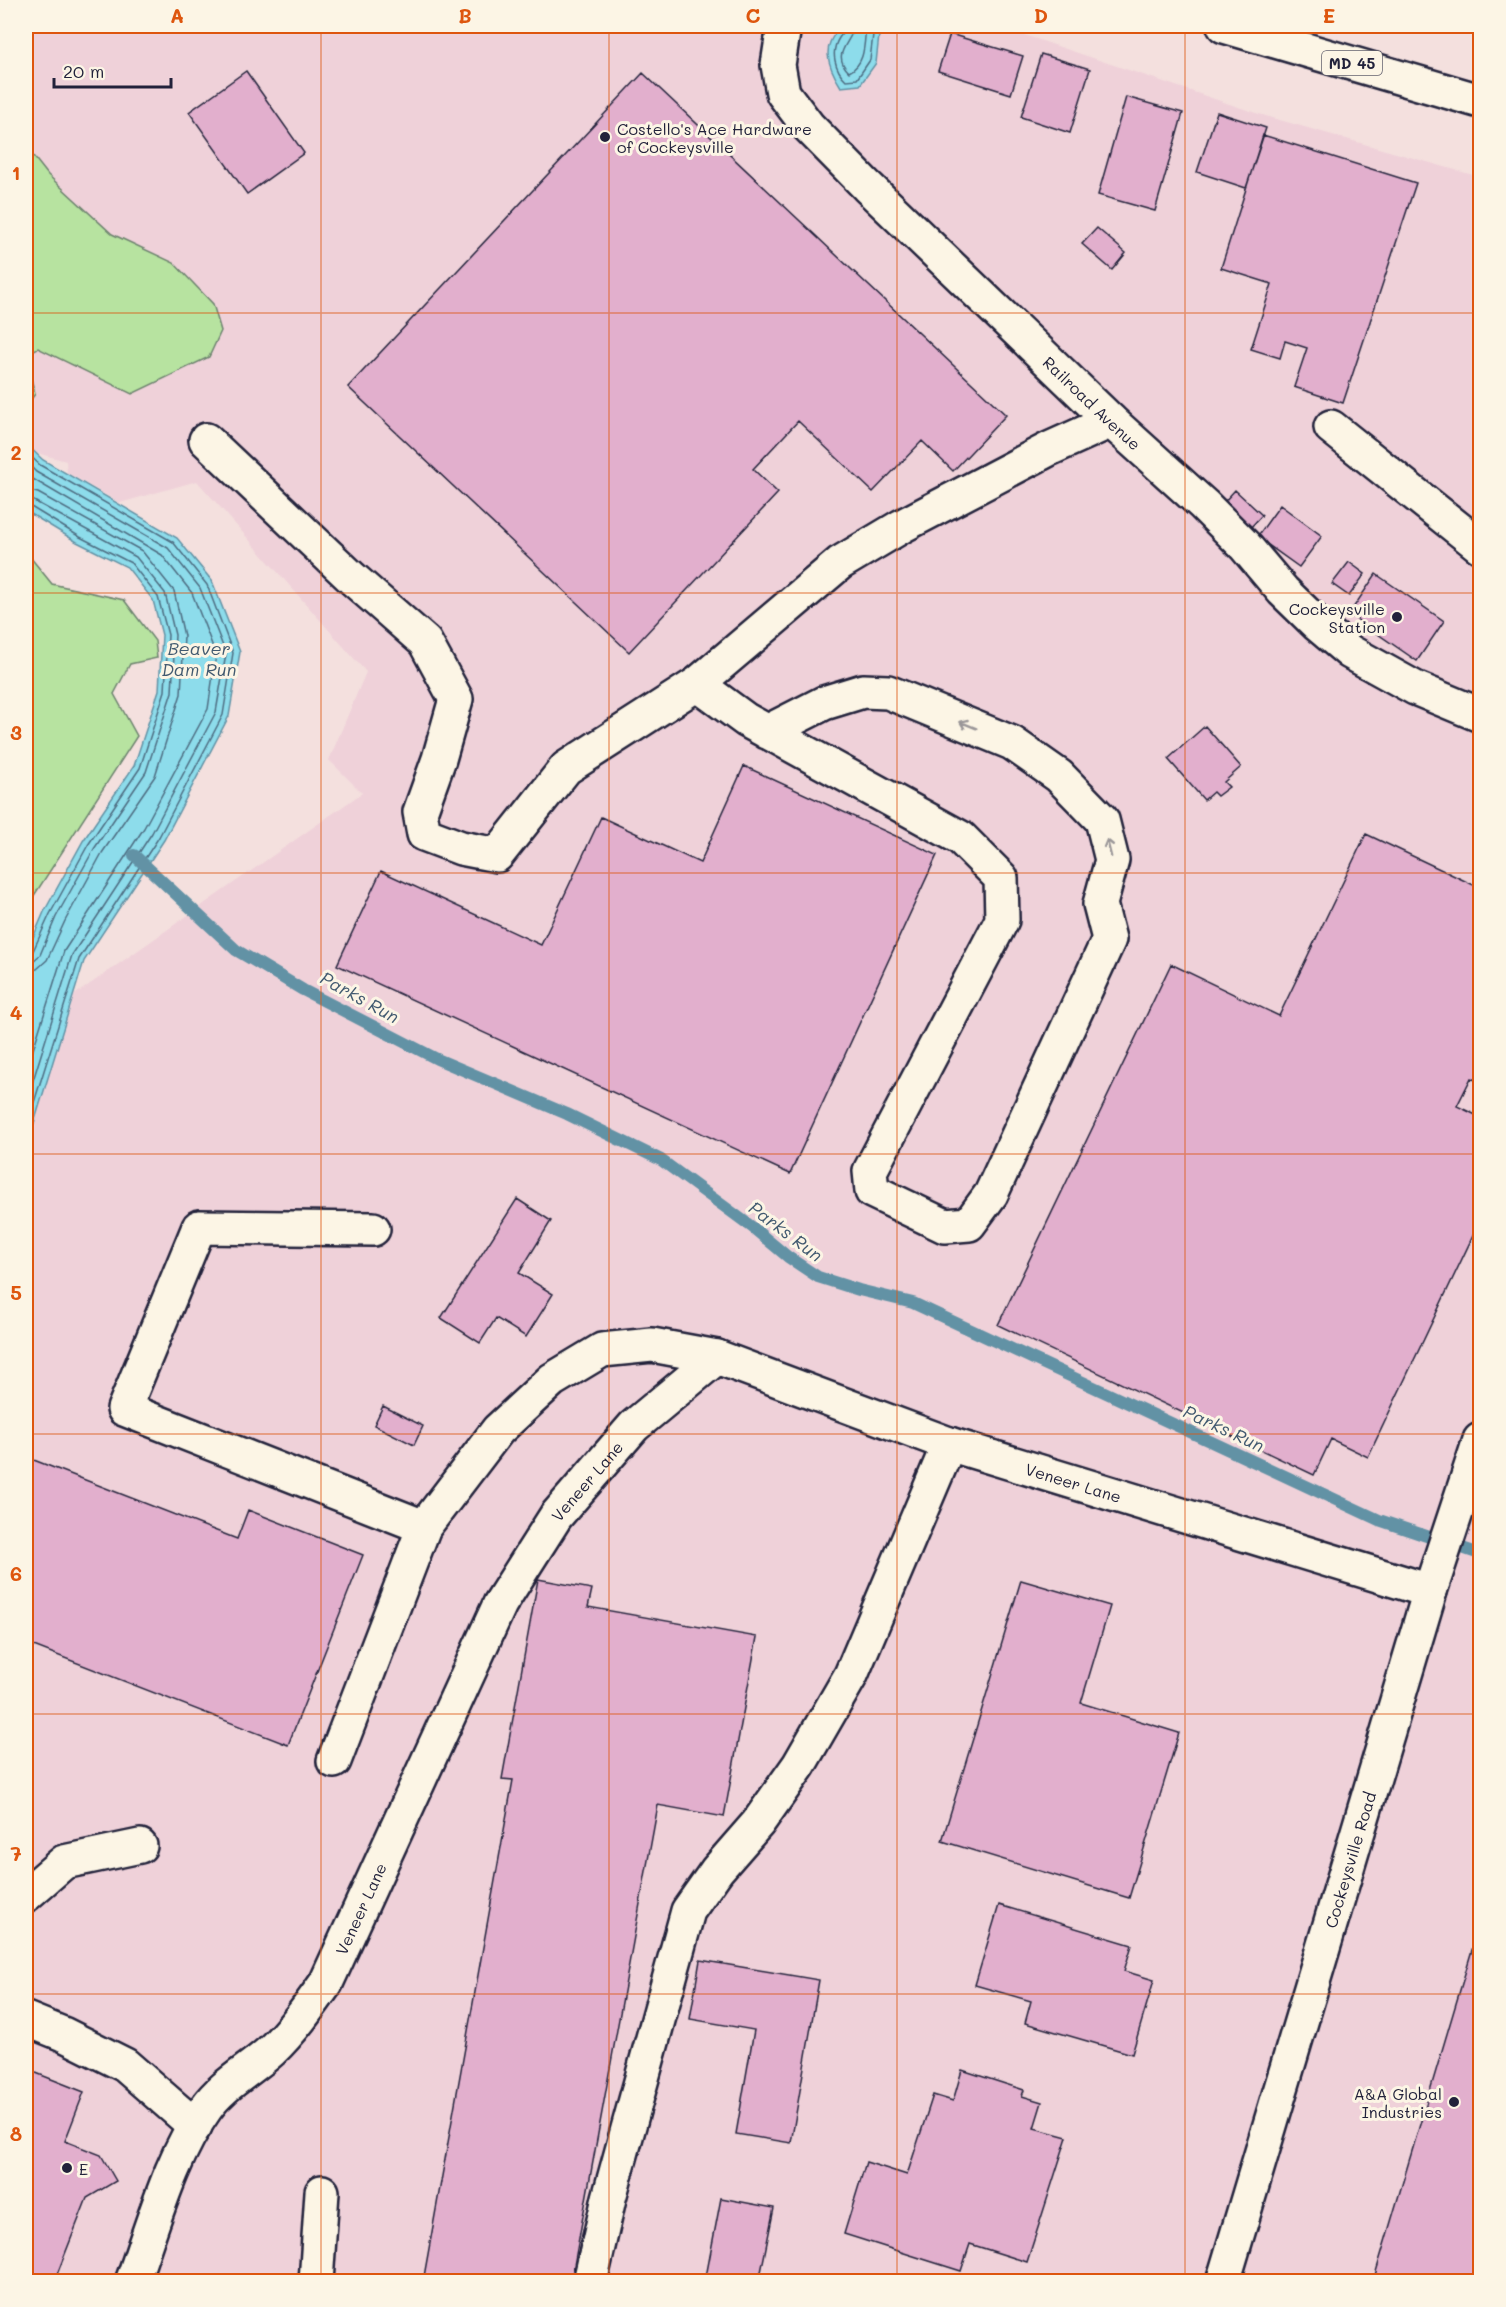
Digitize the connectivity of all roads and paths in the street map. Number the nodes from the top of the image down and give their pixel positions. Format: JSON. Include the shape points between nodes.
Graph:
{"nodes":[{"id":1,"x":784,"y":26,"type":"edge"},
{"id":2,"x":1227,"y":26,"type":"edge"},
{"id":3,"x":1480,"y":101,"type":"edge"},
{"id":4,"x":1111,"y":421,"type":"junction"},
{"id":5,"x":1331,"y":428,"type":"dead end"},
{"id":6,"x":206,"y":440,"type":"dead end"},
{"id":7,"x":1480,"y":546,"type":"edge"},
{"id":8,"x":697,"y":684,"type":"junction"},
{"id":9,"x":1480,"y":715,"type":"edge"},
{"id":10,"x":767,"y":732,"type":"junction"},
{"id":11,"x":373,"y":1228,"type":"dead end"},
{"id":12,"x":717,"y":1357,"type":"junction"},
{"id":13,"x":1480,"y":1440,"type":"edge"},
{"id":14,"x":949,"y":1444,"type":"junction"},
{"id":15,"x":424,"y":1527,"type":"junction"},
{"id":16,"x":1430,"y":1591,"type":"junction"},
{"id":17,"x":334,"y":1761,"type":"dead end"},
{"id":18,"x":140,"y":1846,"type":"dead end"},
{"id":19,"x":26,"y":1895,"type":"edge"},
{"id":20,"x":26,"y":2019,"type":"edge"},
{"id":21,"x":195,"y":2126,"type":"junction"},
{"id":22,"x":322,"y":2192,"type":"dead end"},
{"id":23,"x":132,"y":2282,"type":"edge"},
{"id":24,"x":316,"y":2282,"type":"edge"},
{"id":25,"x":590,"y":2282,"type":"edge"},
{"id":26,"x":1223,"y":2282,"type":"edge"}],
"edges":[{"from":1,"to":4,"type":"street","name":"Railroad Avenue","via":[[778,65],[783,93],[808,126]]},
{"from":2,"to":3,"type":"street","number":"MD 45"},
{"from":4,"to":8,"type":"street","via":[[902,526],[840,563]]},
{"from":4,"to":9,"type":"street","name":"Railroad Avenue","via":[[1204,505],[1283,591],[1350,652],[1415,688]]},
{"from":5,"to":7,"type":"street"},
{"from":6,"to":8,"type":"street","via":[[425,642],[456,699],[420,812],[424,834],[461,848],[497,855],[566,768]]},
{"from":8,"to":10,"type":"street"},
{"from":10,"to":10,"type":"street","one_way":true,"via":[[962,838],[1001,878],[1002,920],[870,1171],[872,1191],[945,1226],[969,1224],[991,1194],[1109,939],[1100,904],[1112,860],[1102,820],[1059,776],[1012,743],[888,692],[863,691],[824,703]]},
{"from":11,"to":15,"type":"street","via":[[199,1227],[124,1409]]},
{"from":12,"to":14,"type":"street","name":"Veneer Lane"},
{"from":12,"to":15,"type":"street","via":[[652,1345],[602,1350],[552,1380],[498,1430]]},
{"from":12,"to":21,"type":"street","name":"Veneer Lane","via":[[634,1426],[556,1516],[500,1604],[326,1983],[300,2019],[206,2107]]},
{"from":13,"to":16,"type":"street","name":"Cockeysville Road"},
{"from":14,"to":16,"type":"street","name":"Veneer Lane"},
{"from":14,"to":25,"type":"street","via":[[852,1675],[799,1766],[688,1911],[609,2198]]},
{"from":15,"to":17,"type":"street"},
{"from":16,"to":26,"type":"street","name":"Cockeysville Road"},
{"from":18,"to":19,"type":"street","via":[[64,1862]]},
{"from":20,"to":21,"type":"street","via":[[125,2065]]},
{"from":21,"to":23,"type":"street","name":"Veneer Lane","via":[[181,2148]]},
{"from":22,"to":24,"type":"street"}]}
